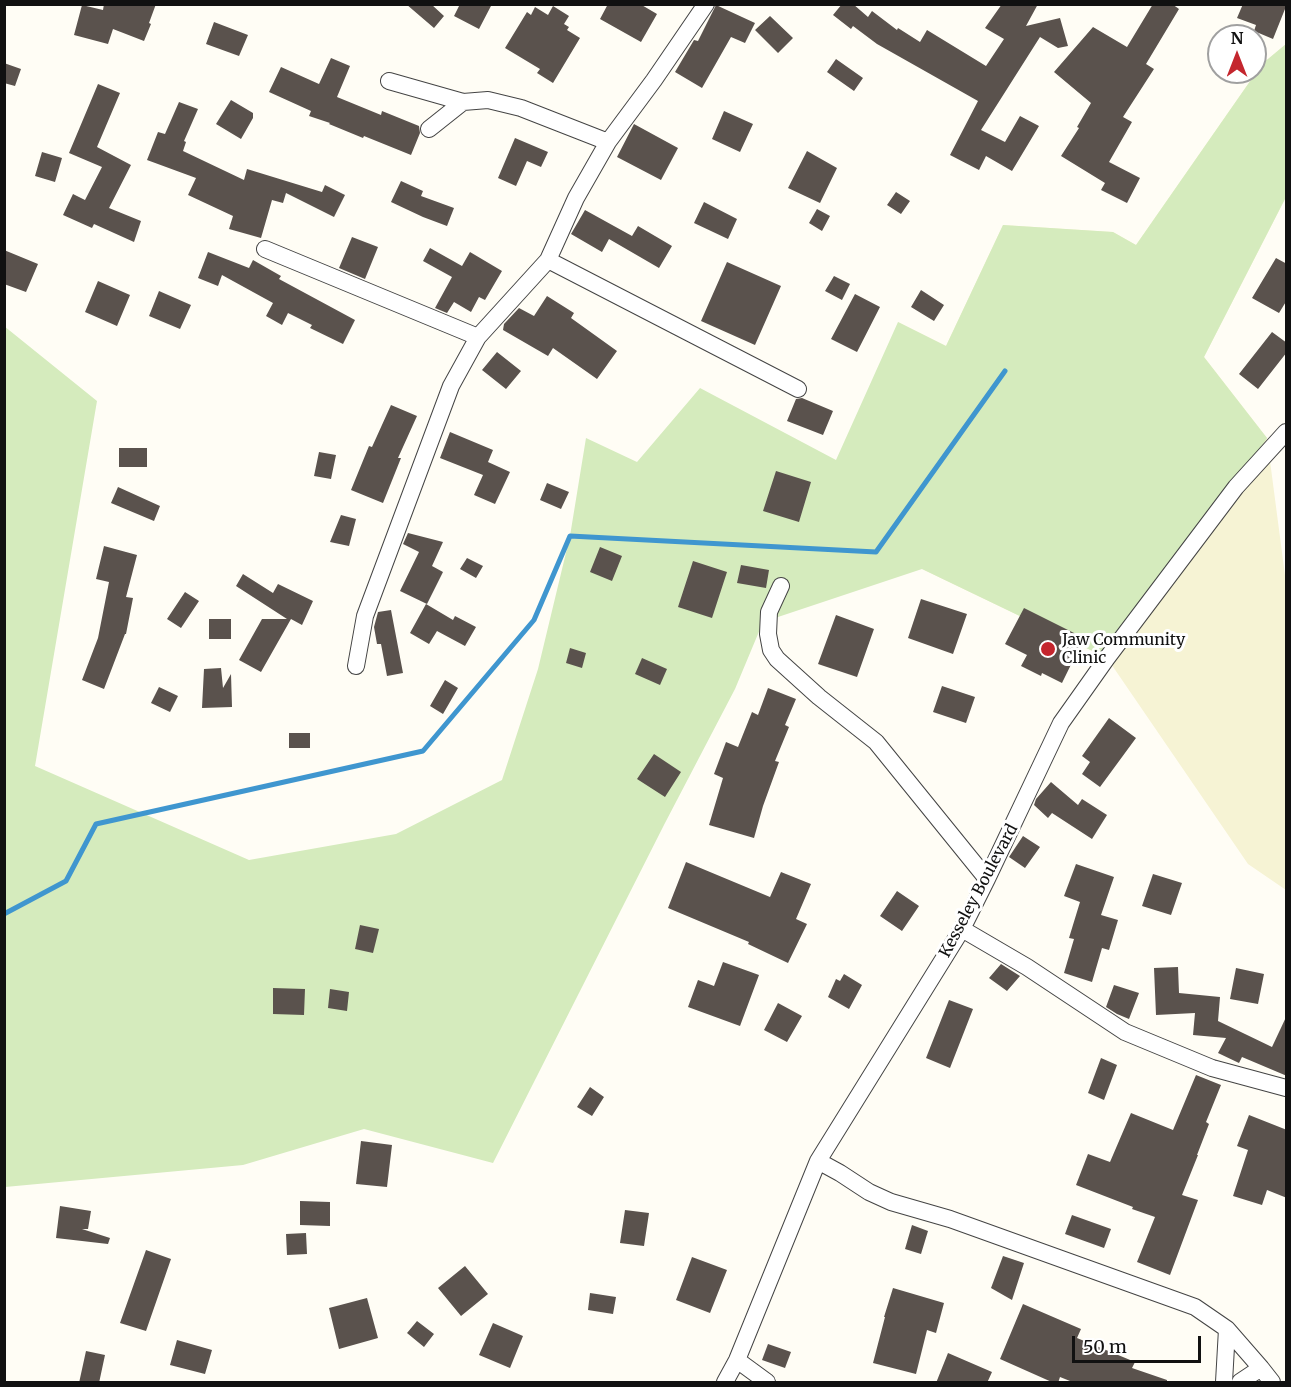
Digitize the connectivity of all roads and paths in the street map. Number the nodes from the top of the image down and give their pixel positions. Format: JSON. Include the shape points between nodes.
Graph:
{"nodes":[{"id":1,"x":706,"y":4,"type":"edge"},
{"id":2,"x":389,"y":81,"type":"dead end"},
{"id":3,"x":463,"y":102,"type":"junction"},
{"id":4,"x":429,"y":129,"type":"dead end"},
{"id":5,"x":608,"y":142,"type":"junction"},
{"id":6,"x":265,"y":249,"type":"dead end"},
{"id":7,"x":548,"y":260,"type":"junction"},
{"id":8,"x":478,"y":337,"type":"junction"},
{"id":9,"x":798,"y":389,"type":"dead end"},
{"id":10,"x":1287,"y":432,"type":"edge"},
{"id":11,"x":781,"y":586,"type":"dead end"},
{"id":12,"x":356,"y":666,"type":"dead end"},
{"id":13,"x":987,"y":879,"type":"junction"},
{"id":14,"x":962,"y":928,"type":"junction"},
{"id":15,"x":1287,"y":1088,"type":"edge"},
{"id":16,"x":818,"y":1161,"type":"junction"},
{"id":17,"x":1227,"y":1329,"type":"junction"},
{"id":18,"x":738,"y":1360,"type":"junction"},
{"id":19,"x":1261,"y":1368,"type":"junction"},
{"id":20,"x":725,"y":1383,"type":"edge"},
{"id":21,"x":767,"y":1383,"type":"edge"},
{"id":22,"x":1224,"y":1383,"type":"edge"},
{"id":23,"x":1240,"y":1383,"type":"edge"},
{"id":24,"x":1272,"y":1383,"type":"edge"}],
"edges":[{"from":1,"to":5,"type":"street"},
{"from":2,"to":3,"type":"street"},
{"from":3,"to":4,"type":"street"},
{"from":3,"to":5,"type":"street","via":[[488,100],[520,108]]},
{"from":5,"to":7,"type":"street","via":[[576,198]]},
{"from":6,"to":8,"type":"street"},
{"from":7,"to":8,"type":"street"},
{"from":7,"to":9,"type":"street"},
{"from":8,"to":12,"type":"street","via":[[451,386],[365,616]]},
{"from":10,"to":13,"type":"street","name":"Kesseley Boulevard","via":[[1236,488],[1061,723]]},
{"from":11,"to":13,"type":"street","via":[[769,612],[768,634],[777,659],[876,742]]},
{"from":13,"to":14,"type":"street","name":"Kesseley Boulevard"},
{"from":14,"to":15,"type":"street","via":[[1125,1032],[1212,1068]]},
{"from":14,"to":16,"type":"street","name":"Kesseley Boulevard"},
{"from":16,"to":17,"type":"street","via":[[891,1202],[959,1222],[1195,1307]]},
{"from":16,"to":18,"type":"street","name":"Kesseley Boulevard"},
{"from":17,"to":19,"type":"street"},
{"from":17,"to":22,"type":"street"},
{"from":18,"to":20,"type":"street","name":"Kesseley Boulevard"},
{"from":18,"to":21,"type":"street"},
{"from":19,"to":23,"type":"street"},
{"from":19,"to":24,"type":"street"}]}
